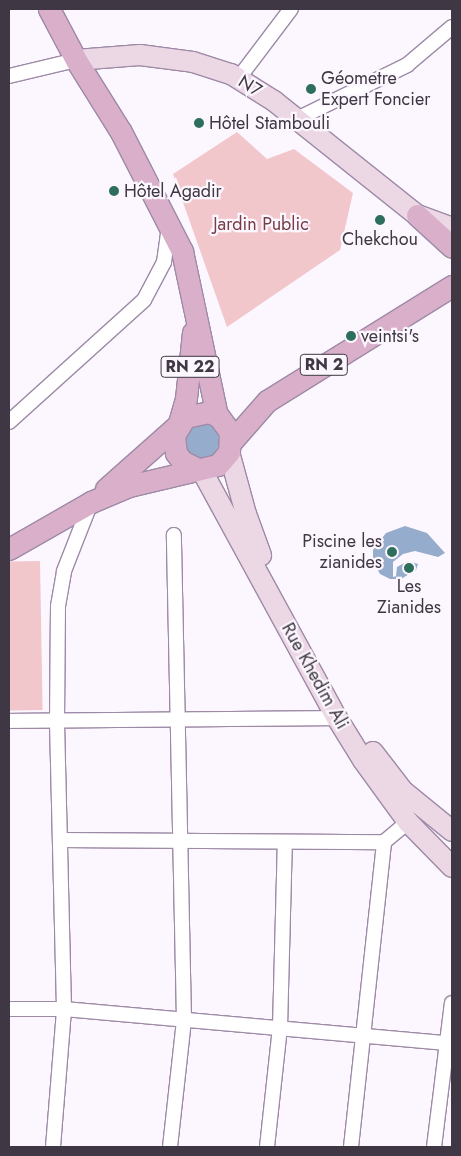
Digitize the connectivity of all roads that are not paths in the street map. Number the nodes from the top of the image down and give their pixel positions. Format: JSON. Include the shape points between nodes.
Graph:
{"nodes":[{"id":1,"x":50,"y":9,"type":"edge"},
{"id":2,"x":285,"y":12,"type":"edge"},
{"id":3,"x":452,"y":27,"type":"edge"},
{"id":4,"x":76,"y":60,"type":"junction"},
{"id":5,"x":9,"y":76,"type":"edge"},
{"id":6,"x":238,"y":79,"type":"junction"},
{"id":7,"x":297,"y":119,"type":"junction"},
{"id":8,"x":417,"y":215,"type":"junction"},
{"id":9,"x":169,"y":222,"type":"junction"},
{"id":10,"x":452,"y":228,"type":"edge"},
{"id":11,"x":452,"y":237,"type":"edge"},
{"id":12,"x":452,"y":247,"type":"edge"},
{"id":13,"x":452,"y":289,"type":"edge"},
{"id":14,"x":196,"y":310,"type":"junction"},
{"id":15,"x":267,"y":401,"type":"junction"},
{"id":16,"x":218,"y":416,"type":"junction"},
{"id":17,"x":9,"y":422,"type":"edge"},
{"id":18,"x":178,"y":425,"type":"junction"},
{"id":19,"x":230,"y":447,"type":"junction"},
{"id":20,"x":200,"y":469,"type":"junction"},
{"id":21,"x":91,"y":502,"type":"junction"},
{"id":22,"x":174,"y":535,"type":"dead end"},
{"id":23,"x":9,"y":549,"type":"edge"},
{"id":24,"x":176,"y":718,"type":"junction"},
{"id":25,"x":337,"y":718,"type":"junction"},
{"id":26,"x":9,"y":721,"type":"edge"},
{"id":27,"x":56,"y":721,"type":"junction"},
{"id":28,"x":408,"y":822,"type":"junction"},
{"id":29,"x":452,"y":831,"type":"edge"},
{"id":30,"x":60,"y":840,"type":"junction"},
{"id":31,"x":285,"y":842,"type":"junction"},
{"id":32,"x":384,"y":842,"type":"junction"},
{"id":33,"x":181,"y":843,"type":"junction"},
{"id":34,"x":452,"y":867,"type":"edge"},
{"id":35,"x":452,"y":1003,"type":"edge"},
{"id":36,"x":9,"y":1009,"type":"edge"},
{"id":37,"x":64,"y":1009,"type":"junction"},
{"id":38,"x":184,"y":1020,"type":"junction"},
{"id":39,"x":280,"y":1028,"type":"junction"},
{"id":40,"x":362,"y":1035,"type":"junction"},
{"id":41,"x":446,"y":1043,"type":"junction"},
{"id":42,"x":53,"y":1147,"type":"edge"},
{"id":43,"x":170,"y":1147,"type":"edge"},
{"id":44,"x":267,"y":1147,"type":"edge"},
{"id":45,"x":351,"y":1147,"type":"edge"},
{"id":46,"x":434,"y":1147,"type":"edge"}],
"edges":[{"from":1,"to":4,"type":"main road","number":"RN 22"},
{"from":2,"to":6,"type":"street"},
{"from":3,"to":7,"type":"street","via":[[407,65]]},
{"from":4,"to":5,"type":"street"},
{"from":4,"to":6,"type":"main road","name":"N7","via":[[140,55],[193,62]]},
{"from":4,"to":9,"type":"main road","number":"RN 22","via":[[122,132]]},
{"from":6,"to":7,"type":"main road","name":"N7"},
{"from":7,"to":8,"type":"main road","name":"N7"},
{"from":8,"to":10,"type":"main road","name":"N7"},
{"from":8,"to":11,"type":"main road"},
{"from":8,"to":12,"type":"main road"},
{"from":9,"to":14,"type":"main road","number":"RN 22","via":[[182,251]]},
{"from":9,"to":17,"type":"street","via":[[164,262],[144,300]]},
{"from":13,"to":15,"type":"main road","number":"RN 2"},
{"from":14,"to":16,"type":"main road","number":"RN 22"},
{"from":14,"to":18,"type":"main road","number":"RN 22","via":[[186,398]]},
{"from":15,"to":16,"type":"main road","number":"RN 2"},
{"from":15,"to":19,"type":"main road","number":"RN 2"},
{"from":16,"to":18,"type":"main road","via":[[192,413]]},
{"from":16,"to":19,"type":"main road","via":[[226,424]]},
{"from":18,"to":20,"type":"main road","via":[[174,444],[176,453],[182,461]]},
{"from":18,"to":21,"type":"main road"},
{"from":19,"to":20,"type":"main road","via":[[218,465]]},
{"from":19,"to":29,"type":"main road","name":"Rue Khedim Ali","via":[[246,514],[262,558],[339,697],[379,762],[404,791]]},
{"from":20,"to":21,"type":"main road","via":[[140,482]]},
{"from":20,"to":25,"type":"main road","name":"Rue Khedim Ali"},
{"from":21,"to":23,"type":"main road"},
{"from":21,"to":27,"type":"street","via":[[58,594]]},
{"from":22,"to":24,"type":"street"},
{"from":24,"to":25,"type":"street"},
{"from":24,"to":27,"type":"street"},
{"from":24,"to":33,"type":"street"},
{"from":25,"to":28,"type":"main road","name":"Rue Khedim Ali"},
{"from":26,"to":27,"type":"street"},
{"from":27,"to":30,"type":"street"},
{"from":28,"to":32,"type":"street"},
{"from":28,"to":34,"type":"main road","name":"Rue Khedim Ali"},
{"from":30,"to":33,"type":"street"},
{"from":30,"to":37,"type":"street"},
{"from":31,"to":32,"type":"street"},
{"from":31,"to":33,"type":"street"},
{"from":31,"to":39,"type":"street"},
{"from":32,"to":40,"type":"street"},
{"from":33,"to":38,"type":"street"},
{"from":35,"to":41,"type":"street"},
{"from":36,"to":37,"type":"street"},
{"from":37,"to":38,"type":"street"},
{"from":37,"to":42,"type":"street"},
{"from":38,"to":39,"type":"street"},
{"from":38,"to":43,"type":"street"},
{"from":39,"to":40,"type":"street"},
{"from":39,"to":44,"type":"street"},
{"from":40,"to":41,"type":"street"},
{"from":40,"to":45,"type":"street"},
{"from":41,"to":46,"type":"street"}]}
